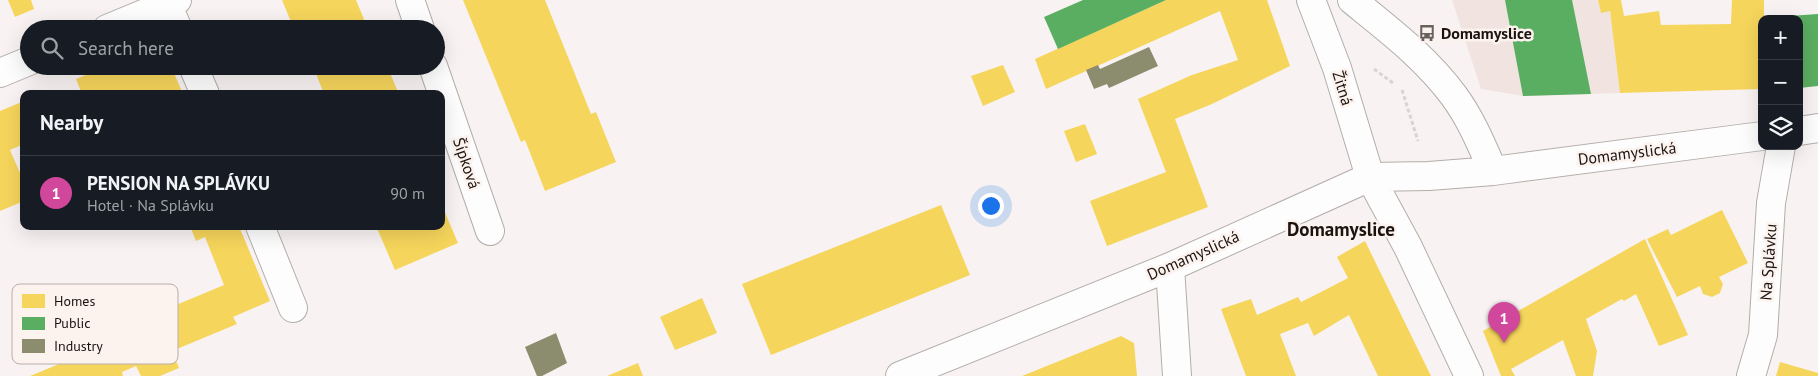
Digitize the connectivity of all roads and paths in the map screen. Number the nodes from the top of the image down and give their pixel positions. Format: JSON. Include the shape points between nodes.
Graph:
{"nodes":[{"id":1,"x":410,"y":0,"type":"edge"},
{"id":2,"x":1352,"y":0,"type":"edge"},
{"id":3,"x":1315,"y":1,"type":"edge"},
{"id":4,"x":172,"y":2,"type":"edge"},
{"id":5,"x":129,"y":20,"type":"edge"},
{"id":6,"x":176,"y":20,"type":"edge"},
{"id":7,"x":417,"y":20,"type":"edge"},
{"id":8,"x":1370,"y":62,"type":"dead end"},
{"id":9,"x":20,"y":65,"type":"edge"},
{"id":10,"x":0,"y":73,"type":"edge"},
{"id":11,"x":197,"y":75,"type":"edge"},
{"id":12,"x":436,"y":75,"type":"edge"},
{"id":13,"x":202,"y":90,"type":"edge"},
{"id":14,"x":441,"y":90,"type":"edge"},
{"id":15,"x":445,"y":101,"type":"edge"},
{"id":16,"x":1818,"y":128,"type":"edge"},
{"id":17,"x":1803,"y":130,"type":"edge"},
{"id":18,"x":1758,"y":137,"type":"edge"},
{"id":19,"x":1780,"y":150,"type":"edge"},
{"id":20,"x":1493,"y":171,"type":"junction"},
{"id":21,"x":1429,"y":176,"type":"junction"},
{"id":22,"x":1370,"y":177,"type":"junction"},
{"id":23,"x":262,"y":230,"type":"edge"},
{"id":24,"x":490,"y":231,"type":"dead end"},
{"id":25,"x":1170,"y":267,"type":"junction"},
{"id":26,"x":294,"y":308,"type":"dead end"},
{"id":27,"x":900,"y":376,"type":"edge"},
{"id":28,"x":1177,"y":376,"type":"edge"},
{"id":29,"x":1469,"y":376,"type":"edge"},
{"id":30,"x":1750,"y":376,"type":"edge"}],
"edges":[{"from":1,"to":7,"type":"street"},
{"from":2,"to":20,"type":"street","via":[[1429,65],[1455,97]]},
{"from":3,"to":22,"type":"street","name":"Žitná"},
{"from":4,"to":5,"type":"street"},
{"from":4,"to":6,"type":"street"},
{"from":8,"to":21,"type":"path","via":[[1375,70],[1402,89]]},
{"from":9,"to":10,"type":"street"},
{"from":11,"to":13,"type":"street"},
{"from":12,"to":14,"type":"street","name":"Šípková"},
{"from":15,"to":24,"type":"street","name":"Šípková"},
{"from":16,"to":17,"type":"street"},
{"from":18,"to":20,"type":"street","name":"Domamyslická"},
{"from":19,"to":30,"type":"street","name":"Na Splávku","via":[[1771,203],[1763,334]]},
{"from":20,"to":21,"type":"street","name":"Domamyslická"},
{"from":21,"to":22,"type":"street","name":"Domamyslická"},
{"from":22,"to":25,"type":"street","name":"Domamyslická"},
{"from":22,"to":29,"type":"street","via":[[1408,247]]},
{"from":23,"to":26,"type":"street"},
{"from":25,"to":27,"type":"street","name":"Domamyslická"},
{"from":25,"to":28,"type":"street"}]}
